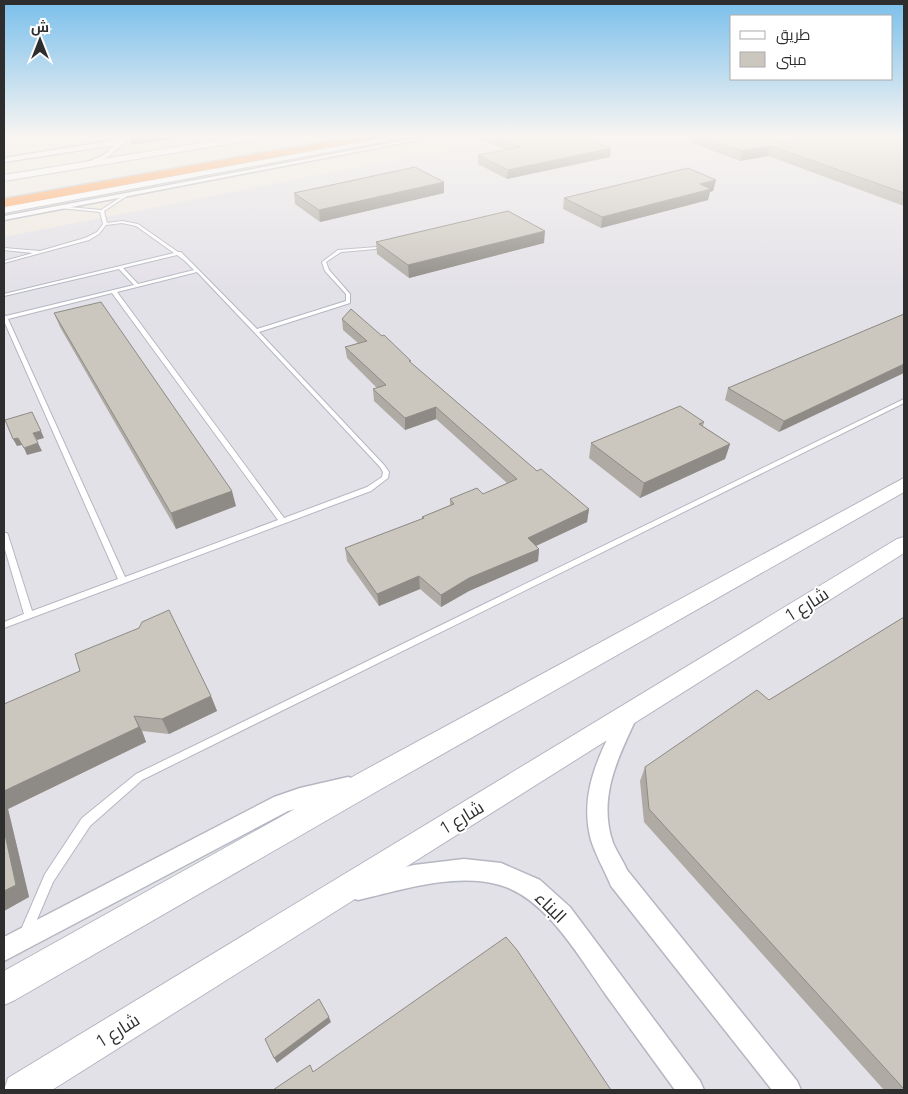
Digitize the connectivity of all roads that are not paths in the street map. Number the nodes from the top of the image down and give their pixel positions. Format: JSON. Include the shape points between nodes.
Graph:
{"nodes":[{"id":1,"x":92,"y":187,"type":"edge"},
{"id":2,"x":130,"y":187,"type":"edge"},
{"id":3,"x":165,"y":187,"type":"edge"},
{"id":4,"x":128,"y":194,"type":"junction"},
{"id":5,"x":4,"y":203,"type":"edge"},
{"id":6,"x":59,"y":208,"type":"junction"},
{"id":7,"x":4,"y":210,"type":"edge"},
{"id":8,"x":102,"y":211,"type":"junction"},
{"id":9,"x":4,"y":218,"type":"edge"},
{"id":10,"x":105,"y":224,"type":"junction"},
{"id":11,"x":375,"y":248,"type":"edge"},
{"id":12,"x":4,"y":249,"type":"edge"},
{"id":13,"x":42,"y":253,"type":"junction"},
{"id":14,"x":179,"y":254,"type":"junction"},
{"id":15,"x":4,"y":262,"type":"edge"},
{"id":16,"x":120,"y":268,"type":"junction"},
{"id":17,"x":198,"y":271,"type":"junction"},
{"id":18,"x":137,"y":286,"type":"junction"},
{"id":19,"x":114,"y":292,"type":"junction"},
{"id":20,"x":4,"y":295,"type":"edge"},
{"id":21,"x":4,"y":317,"type":"edge"},
{"id":22,"x":256,"y":331,"type":"junction"},
{"id":23,"x":904,"y":401,"type":"edge"},
{"id":24,"x":904,"y":484,"type":"edge"},
{"id":25,"x":282,"y":521,"type":"junction"},
{"id":26,"x":4,"y":535,"type":"edge"},
{"id":27,"x":904,"y":544,"type":"edge"},
{"id":28,"x":124,"y":581,"type":"junction"},
{"id":29,"x":29,"y":616,"type":"junction"},
{"id":30,"x":4,"y":625,"type":"edge"},
{"id":31,"x":630,"y":714,"type":"junction"},
{"id":32,"x":372,"y":780,"type":"junction"},
{"id":33,"x":335,"y":895,"type":"junction"},
{"id":34,"x":23,"y":938,"type":"junction"},
{"id":35,"x":4,"y":949,"type":"edge"},
{"id":36,"x":4,"y":990,"type":"edge"},
{"id":37,"x":20,"y":1090,"type":"edge"},
{"id":38,"x":691,"y":1090,"type":"edge"},
{"id":39,"x":788,"y":1090,"type":"edge"}],
"edges":[{"from":1,"to":5,"type":"highway"},
{"from":2,"to":7,"type":"street"},
{"from":3,"to":4,"type":"street"},
{"from":4,"to":6,"type":"street"},
{"from":4,"to":8,"type":"lane"},
{"from":6,"to":8,"type":"lane"},
{"from":6,"to":9,"type":"street"},
{"from":8,"to":10,"type":"lane"},
{"from":10,"to":13,"type":"lane","via":[[87,239]]},
{"from":10,"to":14,"type":"lane","via":[[133,224]]},
{"from":11,"to":22,"type":"lane","via":[[340,251],[324,262],[348,294],[348,302]]},
{"from":12,"to":13,"type":"lane"},
{"from":13,"to":15,"type":"lane"},
{"from":14,"to":16,"type":"lane"},
{"from":14,"to":17,"type":"lane"},
{"from":16,"to":18,"type":"lane"},
{"from":16,"to":20,"type":"lane"},
{"from":17,"to":18,"type":"lane"},
{"from":17,"to":22,"type":"lane"},
{"from":18,"to":19,"type":"lane"},
{"from":19,"to":21,"type":"lane"},
{"from":19,"to":25,"type":"lane"},
{"from":21,"to":28,"type":"lane"},
{"from":22,"to":25,"type":"lane","via":[[386,472],[386,478],[378,484]]},
{"from":23,"to":34,"type":"lane","via":[[139,777],[86,822],[49,878]]},
{"from":24,"to":32,"type":"street"},
{"from":25,"to":28,"type":"lane"},
{"from":26,"to":29,"type":"lane"},
{"from":27,"to":31,"type":"street","name":"شارع 1"},
{"from":28,"to":29,"type":"lane"},
{"from":29,"to":30,"type":"lane"},
{"from":31,"to":33,"type":"street","name":"شارع 1"},
{"from":31,"to":39,"type":"street","via":[[605,761],[598,782],[596,809],[601,838],[619,878]]},
{"from":32,"to":34,"type":"street","via":[[281,804]]},
{"from":32,"to":36,"type":"street"},
{"from":33,"to":37,"type":"street","name":"شارع 1"},
{"from":33,"to":38,"type":"street","name":"البناء","via":[[414,876],[464,870],[501,874],[532,888],[562,915]]},
{"from":34,"to":35,"type":"street"}]}
